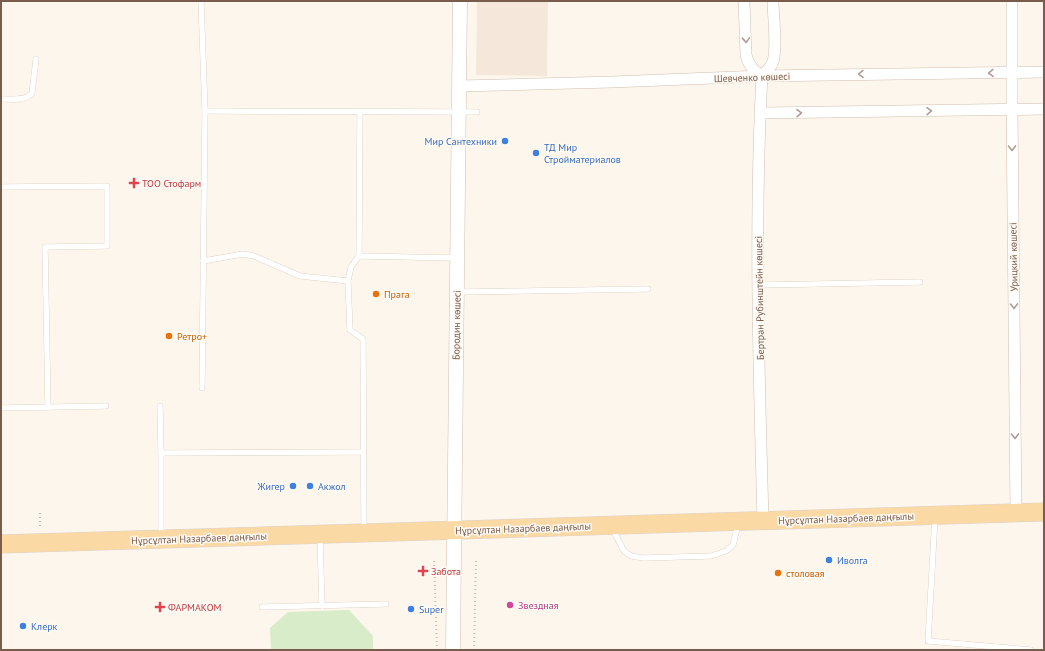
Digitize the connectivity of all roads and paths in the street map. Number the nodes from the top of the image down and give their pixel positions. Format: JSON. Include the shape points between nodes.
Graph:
{"nodes":[{"id":1,"x":201,"y":1,"type":"edge"},
{"id":2,"x":460,"y":1,"type":"edge"},
{"id":3,"x":744,"y":1,"type":"edge"},
{"id":4,"x":773,"y":1,"type":"edge"},
{"id":5,"x":1012,"y":1,"type":"edge"},
{"id":6,"x":36,"y":59,"type":"dead end"},
{"id":7,"x":1012,"y":72,"type":"junction"},
{"id":8,"x":1044,"y":72,"type":"edge"},
{"id":9,"x":762,"y":76,"type":"junction"},
{"id":10,"x":459,"y":86,"type":"junction"},
{"id":11,"x":1,"y":99,"type":"edge"},
{"id":12,"x":1012,"y":109,"type":"junction"},
{"id":13,"x":205,"y":110,"type":"junction"},
{"id":14,"x":1044,"y":110,"type":"edge"},
{"id":15,"x":360,"y":112,"type":"junction"},
{"id":16,"x":477,"y":112,"type":"dead end"},
{"id":17,"x":459,"y":113,"type":"junction"},
{"id":18,"x":760,"y":113,"type":"junction"},
{"id":19,"x":1,"y":187,"type":"edge"},
{"id":20,"x":359,"y":256,"type":"junction"},
{"id":21,"x":457,"y":258,"type":"junction"},
{"id":22,"x":203,"y":261,"type":"junction"},
{"id":23,"x":348,"y":281,"type":"junction"},
{"id":24,"x":920,"y":282,"type":"dead end"},
{"id":25,"x":757,"y":285,"type":"junction"},
{"id":26,"x":648,"y":289,"type":"dead end"},
{"id":27,"x":456,"y":292,"type":"junction"},
{"id":28,"x":202,"y":388,"type":"dead end"},
{"id":29,"x":106,"y":406,"type":"dead end"},
{"id":30,"x":160,"y":406,"type":"dead end"},
{"id":31,"x":48,"y":407,"type":"junction"},
{"id":32,"x":1,"y":408,"type":"edge"},
{"id":33,"x":364,"y":452,"type":"junction"},
{"id":34,"x":161,"y":453,"type":"junction"},
{"id":35,"x":1044,"y":512,"type":"edge"},
{"id":36,"x":1016,"y":513,"type":"junction"},
{"id":37,"x":935,"y":515,"type":"junction"},
{"id":38,"x":763,"y":520,"type":"junction"},
{"id":39,"x":738,"y":521,"type":"junction"},
{"id":40,"x":611,"y":525,"type":"junction"},
{"id":41,"x":453,"y":530,"type":"junction"},
{"id":42,"x":364,"y":532,"type":"junction"},
{"id":43,"x":320,"y":534,"type":"junction"},
{"id":44,"x":161,"y":539,"type":"junction"},
{"id":45,"x":1,"y":544,"type":"edge"},
{"id":46,"x":476,"y":560,"type":"dead end"},
{"id":47,"x":434,"y":561,"type":"dead end"},
{"id":48,"x":386,"y":604,"type":"dead end"},
{"id":49,"x":322,"y":606,"type":"junction"},
{"id":50,"x":262,"y":607,"type":"dead end"},
{"id":51,"x":436,"y":650,"type":"edge"},
{"id":52,"x":453,"y":650,"type":"edge"},
{"id":53,"x":474,"y":650,"type":"edge"},
{"id":54,"x":1031,"y":650,"type":"edge"}],
"edges":[{"from":1,"to":13,"type":"lane"},
{"from":2,"to":10,"type":"street","name":"Бородин көшесі"},
{"from":3,"to":9,"type":"street","one_way":true,"via":[[746,56],[748,63]]},
{"from":4,"to":9,"type":"street","via":[[773,60],[772,65]]},
{"from":5,"to":7,"type":"street","name":"Урицкий көшесі"},
{"from":6,"to":11,"type":"lane","via":[[31,95]]},
{"from":7,"to":8,"type":"street","name":"Шевченко көшесі"},
{"from":7,"to":9,"type":"street","name":"Шевченко көшесі","one_way":true},
{"from":7,"to":12,"type":"street","name":"Урицкий көшесі"},
{"from":9,"to":10,"type":"street","name":"Шевченко көшесі"},
{"from":9,"to":18,"type":"street","name":"Бертран Рубинштейн көшесі"},
{"from":10,"to":17,"type":"street","name":"Бородин көшесі"},
{"from":12,"to":14,"type":"street"},
{"from":18,"to":12,"type":"street","one_way":true},
{"from":12,"to":36,"type":"street","name":"Урицкий көшесі","one_way":true},
{"from":13,"to":15,"type":"lane"},
{"from":13,"to":22,"type":"lane"},
{"from":15,"to":17,"type":"lane"},
{"from":15,"to":20,"type":"lane"},
{"from":16,"to":17,"type":"lane"},
{"from":17,"to":21,"type":"street","name":"Бородин көшесі"},
{"from":18,"to":25,"type":"street","name":"Бертран Рубинштейн көшесі"},
{"from":19,"to":31,"type":"lane","via":[[107,186],[107,246],[45,247]]},
{"from":20,"to":21,"type":"lane"},
{"from":20,"to":23,"type":"lane"},
{"from":21,"to":27,"type":"street","name":"Бородин көшесі"},
{"from":22,"to":23,"type":"lane","via":[[243,254],[254,256],[300,276]]},
{"from":22,"to":28,"type":"lane"},
{"from":23,"to":33,"type":"lane","via":[[350,330],[363,339]]},
{"from":24,"to":25,"type":"lane"},
{"from":25,"to":38,"type":"street","name":"Бертран Рубинштейн көшесі"},
{"from":26,"to":27,"type":"lane"},
{"from":27,"to":41,"type":"street","name":"Бородин көшесі"},
{"from":29,"to":31,"type":"lane"},
{"from":30,"to":34,"type":"lane"},
{"from":31,"to":32,"type":"lane"},
{"from":33,"to":34,"type":"lane"},
{"from":33,"to":42,"type":"lane"},
{"from":34,"to":44,"type":"lane"},
{"from":35,"to":36,"type":"main road","name":"Нұрсұлтан Назарбаев даңғылы"},
{"from":36,"to":37,"type":"main road","name":"Нұрсұлтан Назарбаев даңғылы"},
{"from":37,"to":38,"type":"main road","name":"Нұрсұлтан Назарбаев даңғылы"},
{"from":37,"to":54,"type":"lane","via":[[928,641]]},
{"from":38,"to":39,"type":"main road","name":"Нұрсұлтан Назарбаев даңғылы"},
{"from":39,"to":40,"type":"main road","name":"Нұрсұлтан Назарбаев даңғылы"},
{"from":39,"to":40,"type":"lane","via":[[733,545],[726,551],[710,556],[632,556],[624,552]]},
{"from":40,"to":41,"type":"main road","name":"Нұрсұлтан Назарбаев даңғылы"},
{"from":41,"to":42,"type":"main road","name":"Нұрсұлтан Назарбаев даңғылы"},
{"from":41,"to":52,"type":"street","name":"Бородин көшесі"},
{"from":42,"to":43,"type":"main road","name":"Нұрсұлтан Назарбаев даңғылы"},
{"from":43,"to":44,"type":"main road","name":"Нұрсұлтан Назарбаев даңғылы"},
{"from":43,"to":49,"type":"lane"},
{"from":44,"to":45,"type":"main road","name":"Нұрсұлтан Назарбаев даңғылы"},
{"from":46,"to":53,"type":"path"},
{"from":47,"to":51,"type":"path"},
{"from":48,"to":49,"type":"lane"},
{"from":49,"to":50,"type":"lane"}]}
